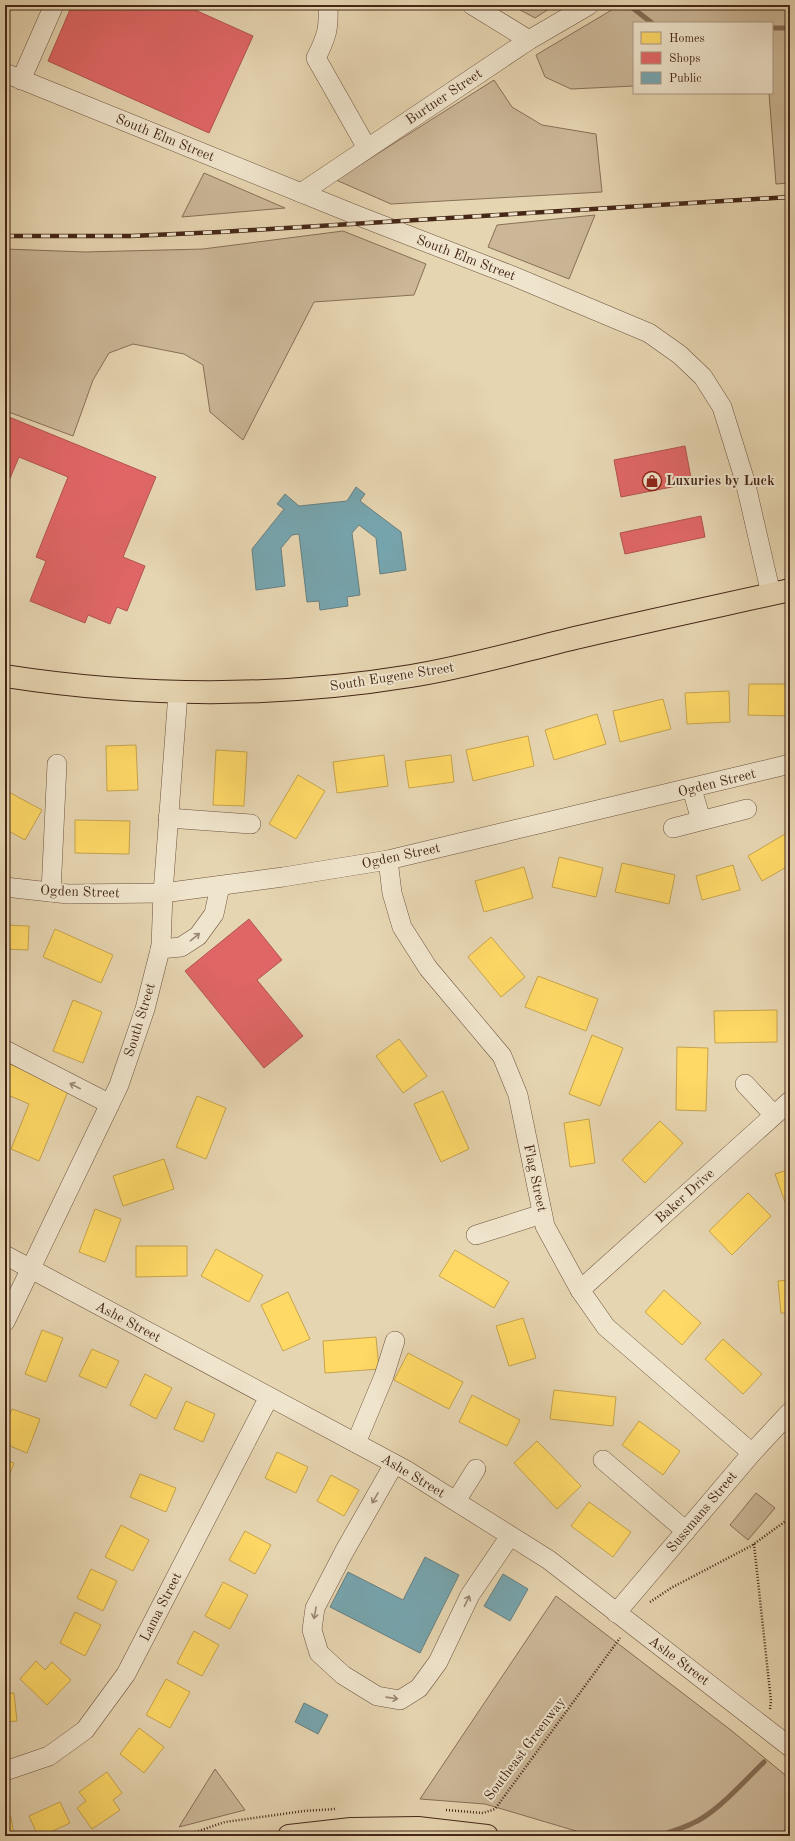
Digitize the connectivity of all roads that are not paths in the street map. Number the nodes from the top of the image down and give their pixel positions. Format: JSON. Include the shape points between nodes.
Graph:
{"nodes":[{"id":1,"x":54,"y":5,"type":"edge"},
{"id":2,"x":328,"y":5,"type":"edge"},
{"id":3,"x":472,"y":5,"type":"edge"},
{"id":4,"x":590,"y":5,"type":"edge"},
{"id":5,"x":529,"y":40,"type":"junction"},
{"id":6,"x":13,"y":76,"type":"edge"},
{"id":7,"x":367,"y":148,"type":"junction"},
{"id":8,"x":301,"y":193,"type":"junction"},
{"id":9,"x":781,"y":592,"type":"edge"},
{"id":10,"x":5,"y":676,"type":"edge"},
{"id":11,"x":178,"y":693,"type":"junction"},
{"id":12,"x":58,"y":764,"type":"dead end"},
{"id":13,"x":790,"y":764,"type":"edge"},
{"id":14,"x":692,"y":789,"type":"junction"},
{"id":15,"x":747,"y":809,"type":"dead end"},
{"id":16,"x":168,"y":818,"type":"junction"},
{"id":17,"x":700,"y":820,"type":"junction"},
{"id":18,"x":252,"y":824,"type":"dead end"},
{"id":19,"x":673,"y":828,"type":"dead end"},
{"id":20,"x":388,"y":860,"type":"junction"},
{"id":21,"x":220,"y":886,"type":"junction"},
{"id":22,"x":5,"y":888,"type":"edge"},
{"id":23,"x":51,"y":892,"type":"junction"},
{"id":24,"x":163,"y":893,"type":"junction"},
{"id":25,"x":160,"y":949,"type":"junction"},
{"id":26,"x":5,"y":1050,"type":"edge"},
{"id":27,"x":745,"y":1084,"type":"dead end"},
{"id":28,"x":790,"y":1101,"type":"edge"},
{"id":29,"x":110,"y":1104,"type":"junction"},
{"id":30,"x":774,"y":1115,"type":"junction"},
{"id":31,"x":542,"y":1214,"type":"junction"},
{"id":32,"x":476,"y":1235,"type":"dead end"},
{"id":33,"x":5,"y":1255,"type":"edge"},
{"id":34,"x":29,"y":1269,"type":"junction"},
{"id":35,"x":580,"y":1290,"type":"junction"},
{"id":36,"x":5,"y":1322,"type":"edge"},
{"id":37,"x":395,"y":1341,"type":"dead end"},
{"id":38,"x":269,"y":1397,"type":"junction"},
{"id":39,"x":790,"y":1412,"type":"edge"},
{"id":40,"x":356,"y":1443,"type":"junction"},
{"id":41,"x":752,"y":1453,"type":"junction"},
{"id":42,"x":603,"y":1460,"type":"dead end"},
{"id":43,"x":394,"y":1464,"type":"junction"},
{"id":44,"x":476,"y":1469,"type":"dead end"},
{"id":45,"x":456,"y":1501,"type":"junction"},
{"id":46,"x":686,"y":1531,"type":"junction"},
{"id":47,"x":510,"y":1536,"type":"junction"},
{"id":48,"x":623,"y":1619,"type":"junction"},
{"id":49,"x":790,"y":1746,"type":"edge"},
{"id":50,"x":5,"y":1771,"type":"edge"},
{"id":51,"x":289,"y":1836,"type":"edge"},
{"id":52,"x":487,"y":1836,"type":"edge"}],
"edges":[{"from":1,"to":6,"type":"street"},
{"from":2,"to":7,"type":"street","via":[[329,25],[326,39],[316,58]]},
{"from":3,"to":5,"type":"street"},
{"from":4,"to":5,"type":"street","name":"Burtner Street"},
{"from":5,"to":7,"type":"street","name":"Burtner Street"},
{"from":6,"to":8,"type":"street","name":"South Elm Street"},
{"from":7,"to":8,"type":"street","name":"Burtner Street"},
{"from":8,"to":9,"type":"street","name":"South Elm Street","via":[[513,276],[649,333],[680,355],[703,376],[722,407]]},
{"from":9,"to":11,"type":"main road","name":"South Eugene Street","via":[[465,666],[411,676],[272,692]]},
{"from":10,"to":11,"type":"main road","name":"South Eugene Street","via":[[55,684]]},
{"from":11,"to":16,"type":"street","name":"South Street"},
{"from":12,"to":23,"type":"street"},
{"from":13,"to":14,"type":"street","name":"Ogden Street"},
{"from":14,"to":17,"type":"street"},
{"from":14,"to":20,"type":"street","name":"Ogden Street"},
{"from":15,"to":17,"type":"street"},
{"from":16,"to":18,"type":"street"},
{"from":16,"to":24,"type":"street","name":"South Street"},
{"from":17,"to":19,"type":"street"},
{"from":20,"to":21,"type":"street","name":"Ogden Street"},
{"from":20,"to":31,"type":"street","name":"Flag Street","via":[[392,892],[402,927],[428,968],[502,1056],[518,1095]]},
{"from":21,"to":24,"type":"street","name":"Ogden Street"},
{"from":25,"to":21,"type":"street","one_way":true,"via":[[181,947],[198,936],[214,914]]},
{"from":22,"to":23,"type":"street","name":"Ogden Street"},
{"from":23,"to":24,"type":"street","name":"Ogden Street"},
{"from":24,"to":25,"type":"street","name":"South Street"},
{"from":25,"to":29,"type":"street","name":"South Street","via":[[145,1009]]},
{"from":29,"to":26,"type":"street","one_way":true},
{"from":27,"to":30,"type":"street"},
{"from":28,"to":30,"type":"street","name":"Baker Drive"},
{"from":29,"to":34,"type":"street","name":"South Street"},
{"from":30,"to":35,"type":"street","name":"Baker Drive"},
{"from":31,"to":32,"type":"street"},
{"from":31,"to":35,"type":"street","name":"Flag Street","via":[[545,1226]]},
{"from":33,"to":34,"type":"street","name":"Ashe Street"},
{"from":34,"to":36,"type":"street","name":"South Street"},
{"from":34,"to":38,"type":"street","name":"Ashe Street"},
{"from":35,"to":41,"type":"street","name":"Flag Street","via":[[606,1327]]},
{"from":37,"to":40,"type":"street","via":[[384,1376]]},
{"from":38,"to":40,"type":"street","name":"Ashe Street"},
{"from":38,"to":50,"type":"street","name":"Lama Street","via":[[126,1674],[85,1730],[49,1756]]},
{"from":39,"to":41,"type":"street","name":"Sussmans Street"},
{"from":40,"to":43,"type":"street","name":"Ashe Street"},
{"from":41,"to":46,"type":"street","name":"Sussmans Street"},
{"from":42,"to":46,"type":"street"},
{"from":43,"to":45,"type":"street","name":"Ashe Street"},
{"from":43,"to":47,"type":"street","one_way":true,"via":[[315,1608],[312,1630],[319,1653],[343,1675],[377,1696],[400,1700],[419,1688],[438,1662],[470,1595]]},
{"from":44,"to":45,"type":"street"},
{"from":45,"to":47,"type":"street","name":"Ashe Street"},
{"from":46,"to":48,"type":"street","name":"Sussmans Street"},
{"from":47,"to":48,"type":"street","name":"Ashe Street","via":[[549,1560]]},
{"from":48,"to":49,"type":"street","name":"Ashe Street"},
{"from":51,"to":52,"type":"main road","via":[[351,1829],[418,1828]]}]}
